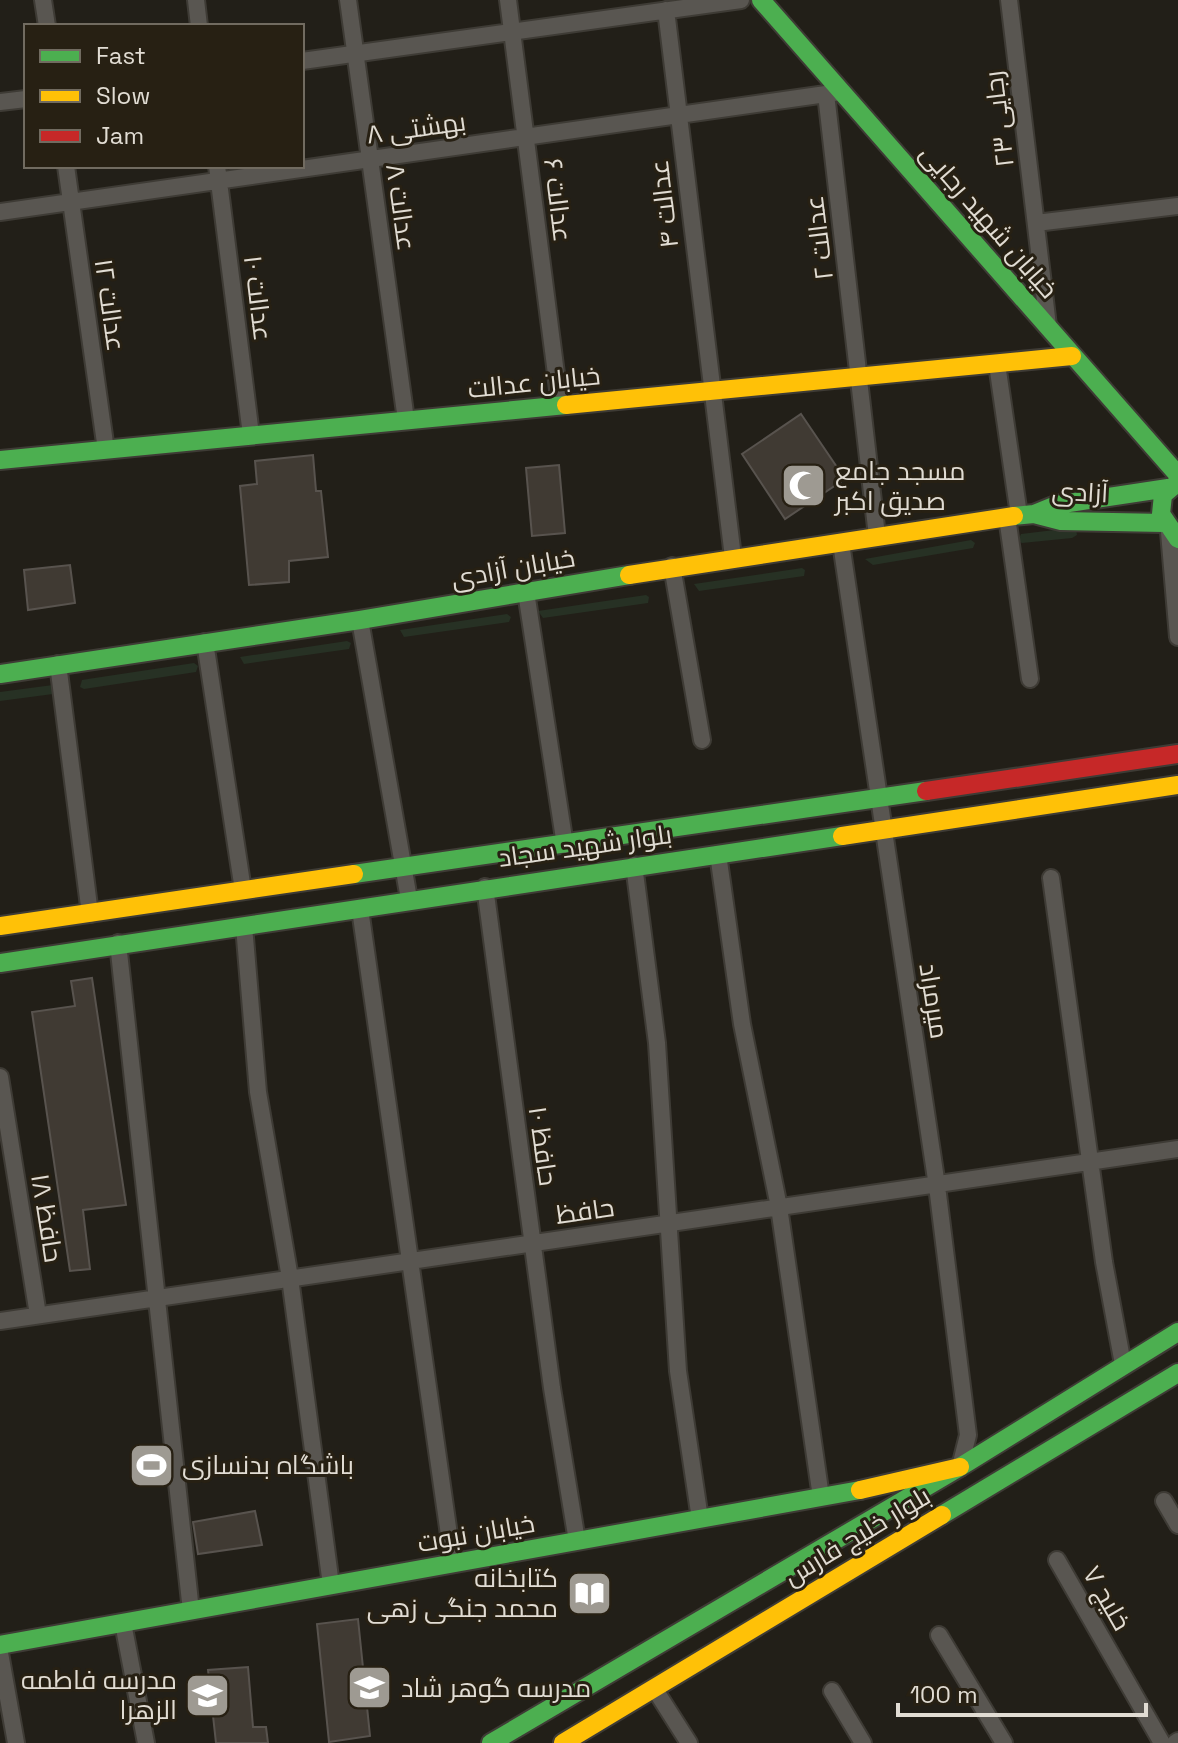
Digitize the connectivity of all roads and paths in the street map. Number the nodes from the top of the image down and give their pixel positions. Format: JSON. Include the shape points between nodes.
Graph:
{"nodes":[{"id":1,"x":43,"y":0,"type":"edge"},
{"id":2,"x":196,"y":0,"type":"edge"},
{"id":3,"x":348,"y":0,"type":"edge"},
{"id":4,"x":508,"y":0,"type":"edge"},
{"id":5,"x":741,"y":0,"type":"edge"},
{"id":6,"x":761,"y":0,"type":"edge"},
{"id":7,"x":1009,"y":0,"type":"edge"},
{"id":8,"x":666,"y":10,"type":"junction"},
{"id":9,"x":47,"y":24,"type":"edge"},
{"id":10,"x":199,"y":24,"type":"edge"},
{"id":11,"x":512,"y":32,"type":"junction"},
{"id":12,"x":355,"y":53,"type":"junction"},
{"id":13,"x":304,"y":61,"type":"edge"},
{"id":14,"x":833,"y":93,"type":"junction"},
{"id":15,"x":24,"y":99,"type":"edge"},
{"id":16,"x":0,"y":102,"type":"edge"},
{"id":17,"x":678,"y":115,"type":"junction"},
{"id":18,"x":526,"y":137,"type":"junction"},
{"id":19,"x":370,"y":159,"type":"junction"},
{"id":20,"x":304,"y":165,"type":"edge"},
{"id":21,"x":66,"y":168,"type":"edge"},
{"id":22,"x":272,"y":168,"type":"edge"},
{"id":23,"x":218,"y":173,"type":"edge"},
{"id":24,"x":71,"y":202,"type":"junction"},
{"id":25,"x":1178,"y":206,"type":"edge"},
{"id":26,"x":0,"y":212,"type":"edge"},
{"id":27,"x":1036,"y":223,"type":"junction"},
{"id":28,"x":1048,"y":328,"type":"junction"},
{"id":29,"x":1072,"y":356,"type":"junction"},
{"id":30,"x":997,"y":364,"type":"junction"},
{"id":31,"x":859,"y":376,"type":"junction"},
{"id":32,"x":711,"y":391,"type":"junction"},
{"id":33,"x":560,"y":405,"type":"junction"},
{"id":34,"x":406,"y":420,"type":"junction"},
{"id":35,"x":251,"y":435,"type":"junction"},
{"id":36,"x":106,"y":450,"type":"junction"},
{"id":37,"x":0,"y":460,"type":"edge"},
{"id":38,"x":1175,"y":482,"type":"edge"},
{"id":39,"x":1020,"y":516,"type":"junction"},
{"id":40,"x":1170,"y":531,"type":"edge"},
{"id":41,"x":877,"y":536,"type":"junction"},
{"id":42,"x":841,"y":543,"type":"junction"},
{"id":43,"x":733,"y":557,"type":"junction"},
{"id":44,"x":672,"y":566,"type":"junction"},
{"id":45,"x":526,"y":592,"type":"junction"},
{"id":46,"x":360,"y":620,"type":"junction"},
{"id":47,"x":1178,"y":637,"type":"edge"},
{"id":48,"x":205,"y":642,"type":"junction"},
{"id":49,"x":58,"y":664,"type":"junction"},
{"id":50,"x":0,"y":674,"type":"edge"},
{"id":51,"x":1030,"y":679,"type":"dead end"},
{"id":52,"x":702,"y":740,"type":"dead end"},
{"id":53,"x":1178,"y":754,"type":"edge"},
{"id":54,"x":1178,"y":785,"type":"edge"},
{"id":55,"x":878,"y":797,"type":"junction"},
{"id":56,"x":883,"y":828,"type":"junction"},
{"id":57,"x":565,"y":845,"type":"junction"},
{"id":58,"x":718,"y":854,"type":"junction"},
{"id":59,"x":634,"y":865,"type":"junction"},
{"id":60,"x":405,"y":867,"type":"junction"},
{"id":61,"x":1051,"y":878,"type":"dead end"},
{"id":62,"x":485,"y":887,"type":"junction"},
{"id":63,"x":243,"y":890,"type":"junction"},
{"id":64,"x":409,"y":899,"type":"junction"},
{"id":65,"x":360,"y":909,"type":"junction"},
{"id":66,"x":90,"y":914,"type":"junction"},
{"id":67,"x":0,"y":926,"type":"edge"},
{"id":68,"x":244,"y":926,"type":"junction"},
{"id":69,"x":118,"y":943,"type":"junction"},
{"id":70,"x":0,"y":963,"type":"edge"},
{"id":71,"x":0,"y":1077,"type":"edge"},
{"id":72,"x":1178,"y":1149,"type":"edge"},
{"id":73,"x":1090,"y":1162,"type":"junction"},
{"id":74,"x":937,"y":1186,"type":"junction"},
{"id":75,"x":779,"y":1207,"type":"junction"},
{"id":76,"x":668,"y":1223,"type":"junction"},
{"id":77,"x":532,"y":1243,"type":"junction"},
{"id":78,"x":408,"y":1261,"type":"junction"},
{"id":79,"x":290,"y":1278,"type":"junction"},
{"id":80,"x":159,"y":1297,"type":"junction"},
{"id":81,"x":38,"y":1315,"type":"junction"},
{"id":82,"x":0,"y":1321,"type":"edge"},
{"id":83,"x":1178,"y":1332,"type":"edge"},
{"id":84,"x":1123,"y":1364,"type":"junction"},
{"id":85,"x":1178,"y":1373,"type":"edge"},
{"id":86,"x":960,"y":1467,"type":"junction"},
{"id":87,"x":976,"y":1494,"type":"junction"},
{"id":88,"x":821,"y":1497,"type":"junction"},
{"id":89,"x":1164,"y":1501,"type":"dead end"},
{"id":90,"x":700,"y":1519,"type":"junction"},
{"id":91,"x":1178,"y":1525,"type":"edge"},
{"id":92,"x":577,"y":1541,"type":"junction"},
{"id":93,"x":1057,"y":1560,"type":"dead end"},
{"id":94,"x":453,"y":1563,"type":"junction"},
{"id":95,"x":331,"y":1585,"type":"junction"},
{"id":96,"x":191,"y":1611,"type":"junction"},
{"id":97,"x":123,"y":1623,"type":"junction"},
{"id":98,"x":939,"y":1635,"type":"dead end"},
{"id":99,"x":0,"y":1645,"type":"edge"},
{"id":100,"x":0,"y":1653,"type":"edge"},
{"id":101,"x":654,"y":1688,"type":"junction"},
{"id":102,"x":832,"y":1691,"type":"dead end"},
{"id":103,"x":16,"y":1743,"type":"edge"},
{"id":104,"x":146,"y":1743,"type":"edge"},
{"id":105,"x":491,"y":1743,"type":"edge"},
{"id":106,"x":563,"y":1743,"type":"edge"},
{"id":107,"x":689,"y":1743,"type":"edge"},
{"id":108,"x":863,"y":1743,"type":"edge"},
{"id":109,"x":1004,"y":1743,"type":"edge"},
{"id":110,"x":1162,"y":1743,"type":"edge"}],
"edges":[{"from":1,"to":9,"type":"street"},
{"from":2,"to":10,"type":"street"},
{"from":3,"to":12,"type":"street","name":"عدالت ۸"},
{"from":4,"to":11,"type":"street","name":"عدالت ۶"},
{"from":5,"to":8,"type":"street"},
{"from":6,"to":14,"type":"street","name":"خیابان شهید رجایی"},
{"from":7,"to":27,"type":"street","name":"رجایی ۲۳"},
{"from":8,"to":11,"type":"street"},
{"from":8,"to":17,"type":"street","name":"عدالت ۴"},
{"from":11,"to":12,"type":"street"},
{"from":11,"to":18,"type":"street","name":"عدالت ۶"},
{"from":12,"to":13,"type":"street"},
{"from":12,"to":19,"type":"street","name":"عدالت ۸"},
{"from":14,"to":17,"type":"street","name":"بهشتی ۸"},
{"from":14,"to":28,"type":"street","name":"خیابان شهید رجایی"},
{"from":14,"to":31,"type":"street","name":"عدالت ۲"},
{"from":15,"to":16,"type":"street"},
{"from":17,"to":18,"type":"street","name":"بهشتی ۸"},
{"from":17,"to":32,"type":"street","name":"عدالت ۴"},
{"from":18,"to":19,"type":"street","name":"بهشتی ۸"},
{"from":18,"to":33,"type":"street","name":"عدالت ۶"},
{"from":19,"to":20,"type":"street","name":"بهشتی ۸"},
{"from":19,"to":34,"type":"street","name":"عدالت ۸"},
{"from":21,"to":24,"type":"street","name":"عدالت ۱۲"},
{"from":22,"to":23,"type":"street","name":"بهشتی ۸"},
{"from":23,"to":24,"type":"street","name":"بهشتی ۸"},
{"from":23,"to":35,"type":"street","name":"عدالت ۱۰"},
{"from":24,"to":26,"type":"street","name":"بهشتی ۸"},
{"from":24,"to":36,"type":"street","name":"عدالت ۱۲"},
{"from":25,"to":27,"type":"street"},
{"from":27,"to":28,"type":"street","name":"رجایی ۲۳"},
{"from":28,"to":29,"type":"street","name":"خیابان شهید رجایی"},
{"from":29,"to":30,"type":"street","name":"خیابان عدالت"},
{"from":29,"to":38,"type":"street","name":"خیابان شهید رجایی"},
{"from":30,"to":31,"type":"street","name":"خیابان عدالت"},
{"from":30,"to":39,"type":"street"},
{"from":31,"to":32,"type":"street","name":"خیابان عدالت"},
{"from":31,"to":41,"type":"street","name":"عدالت ۲"},
{"from":32,"to":33,"type":"street","name":"خیابان عدالت"},
{"from":32,"to":43,"type":"street","name":"عدالت ۴"},
{"from":33,"to":34,"type":"street","name":"خیابان عدالت"},
{"from":34,"to":35,"type":"street","name":"خیابان عدالت"},
{"from":35,"to":36,"type":"street","name":"خیابان عدالت"},
{"from":36,"to":37,"type":"street","name":"خیابان عدالت"},
{"from":38,"to":39,"type":"street","name":"آزادی"},
{"from":38,"to":40,"type":"street","via":[[1160,503]]},
{"from":39,"to":40,"type":"street","name":"آزادی"},
{"from":39,"to":41,"type":"street","name":"خیابان آزادی"},
{"from":39,"to":51,"type":"street"},
{"from":40,"to":47,"type":"street"},
{"from":41,"to":42,"type":"street","name":"خیابان آزادی"},
{"from":42,"to":43,"type":"street","name":"خیابان آزادی"},
{"from":42,"to":55,"type":"street","name":"میرمراد"},
{"from":43,"to":44,"type":"street","name":"خیابان آزادی"},
{"from":44,"to":45,"type":"street","name":"خیابان آزادی"},
{"from":44,"to":52,"type":"street"},
{"from":45,"to":46,"type":"street","name":"خیابان آزادی"},
{"from":45,"to":57,"type":"street"},
{"from":46,"to":48,"type":"street","name":"خیابان آزادی"},
{"from":46,"to":60,"type":"street"},
{"from":48,"to":49,"type":"street","name":"خیابان آزادی"},
{"from":48,"to":63,"type":"street"},
{"from":49,"to":50,"type":"street","name":"خیابان آزادی"},
{"from":49,"to":66,"type":"street"},
{"from":53,"to":55,"type":"street","name":"بلوار شهید سجاد"},
{"from":54,"to":56,"type":"street","name":"بلوار شهید سجاد"},
{"from":55,"to":56,"type":"street","name":"میرمراد"},
{"from":55,"to":57,"type":"street","name":"بلوار شهید سجاد"},
{"from":56,"to":58,"type":"street","name":"بلوار شهید سجاد"},
{"from":56,"to":74,"type":"street","name":"میرمراد"},
{"from":57,"to":60,"type":"street","name":"بلوار شهید سجاد"},
{"from":58,"to":59,"type":"street","name":"بلوار شهید سجاد"},
{"from":58,"to":75,"type":"street","via":[[742,1024]]},
{"from":59,"to":62,"type":"street","name":"بلوار شهید سجاد"},
{"from":59,"to":76,"type":"street","via":[[657,1043]]},
{"from":60,"to":63,"type":"street","name":"بلوار شهید سجاد"},
{"from":60,"to":64,"type":"street"},
{"from":61,"to":73,"type":"street"},
{"from":62,"to":64,"type":"street","name":"بلوار شهید سجاد"},
{"from":62,"to":77,"type":"street","name":"حافظ ۱۰"},
{"from":63,"to":66,"type":"street","name":"بلوار شهید سجاد"},
{"from":64,"to":65,"type":"street","name":"بلوار شهید سجاد"},
{"from":65,"to":68,"type":"street","name":"بلوار شهید سجاد"},
{"from":65,"to":78,"type":"street"},
{"from":66,"to":67,"type":"street","name":"بلوار شهید سجاد"},
{"from":68,"to":69,"type":"street","name":"بلوار شهید سجاد"},
{"from":68,"to":79,"type":"street","via":[[258,1092]]},
{"from":69,"to":70,"type":"street","name":"بلوار شهید سجاد"},
{"from":69,"to":80,"type":"street"},
{"from":71,"to":81,"type":"street","name":"حافظ ۱۸"},
{"from":72,"to":73,"type":"street","name":"حافظ"},
{"from":73,"to":74,"type":"street","name":"حافظ"},
{"from":73,"to":84,"type":"street"},
{"from":74,"to":75,"type":"street","name":"حافظ"},
{"from":74,"to":86,"type":"street","name":"میرمراد","via":[[968,1435]]},
{"from":75,"to":76,"type":"street","name":"حافظ"},
{"from":75,"to":88,"type":"street"},
{"from":76,"to":77,"type":"street","name":"حافظ"},
{"from":76,"to":90,"type":"street","via":[[678,1371]]},
{"from":77,"to":78,"type":"street","name":"حافظ"},
{"from":77,"to":92,"type":"street","name":"حافظ ۱۰"},
{"from":78,"to":79,"type":"street","name":"حافظ"},
{"from":78,"to":94,"type":"street"},
{"from":79,"to":80,"type":"street","name":"حافظ"},
{"from":79,"to":95,"type":"street"},
{"from":80,"to":81,"type":"street","name":"حافظ"},
{"from":80,"to":96,"type":"street"},
{"from":81,"to":82,"type":"street","name":"حافظ"},
{"from":83,"to":84,"type":"street"},
{"from":84,"to":86,"type":"street"},
{"from":85,"to":87,"type":"street","name":"بلوار خلیج فارس"},
{"from":86,"to":87,"type":"street"},
{"from":86,"to":88,"type":"street","name":"خیابان نبوت"},
{"from":86,"to":105,"type":"street"},
{"from":87,"to":101,"type":"street","name":"بلوار خلیج فارس"},
{"from":88,"to":90,"type":"street","name":"خیابان نبوت"},
{"from":89,"to":91,"type":"street"},
{"from":90,"to":92,"type":"street","name":"خیابان نبوت"},
{"from":92,"to":94,"type":"street","name":"خیابان نبوت"},
{"from":93,"to":110,"type":"street","name":"خلیج ۷"},
{"from":94,"to":95,"type":"street","name":"خیابان نبوت"},
{"from":95,"to":96,"type":"street","name":"خیابان نبوت"},
{"from":96,"to":97,"type":"street","name":"خیابان نبوت"},
{"from":97,"to":99,"type":"street","name":"خیابان نبوت"},
{"from":97,"to":104,"type":"street"},
{"from":98,"to":109,"type":"street"},
{"from":100,"to":103,"type":"street"},
{"from":101,"to":106,"type":"street","name":"بلوار خلیج فارس"},
{"from":101,"to":107,"type":"street"},
{"from":102,"to":108,"type":"street"}]}
